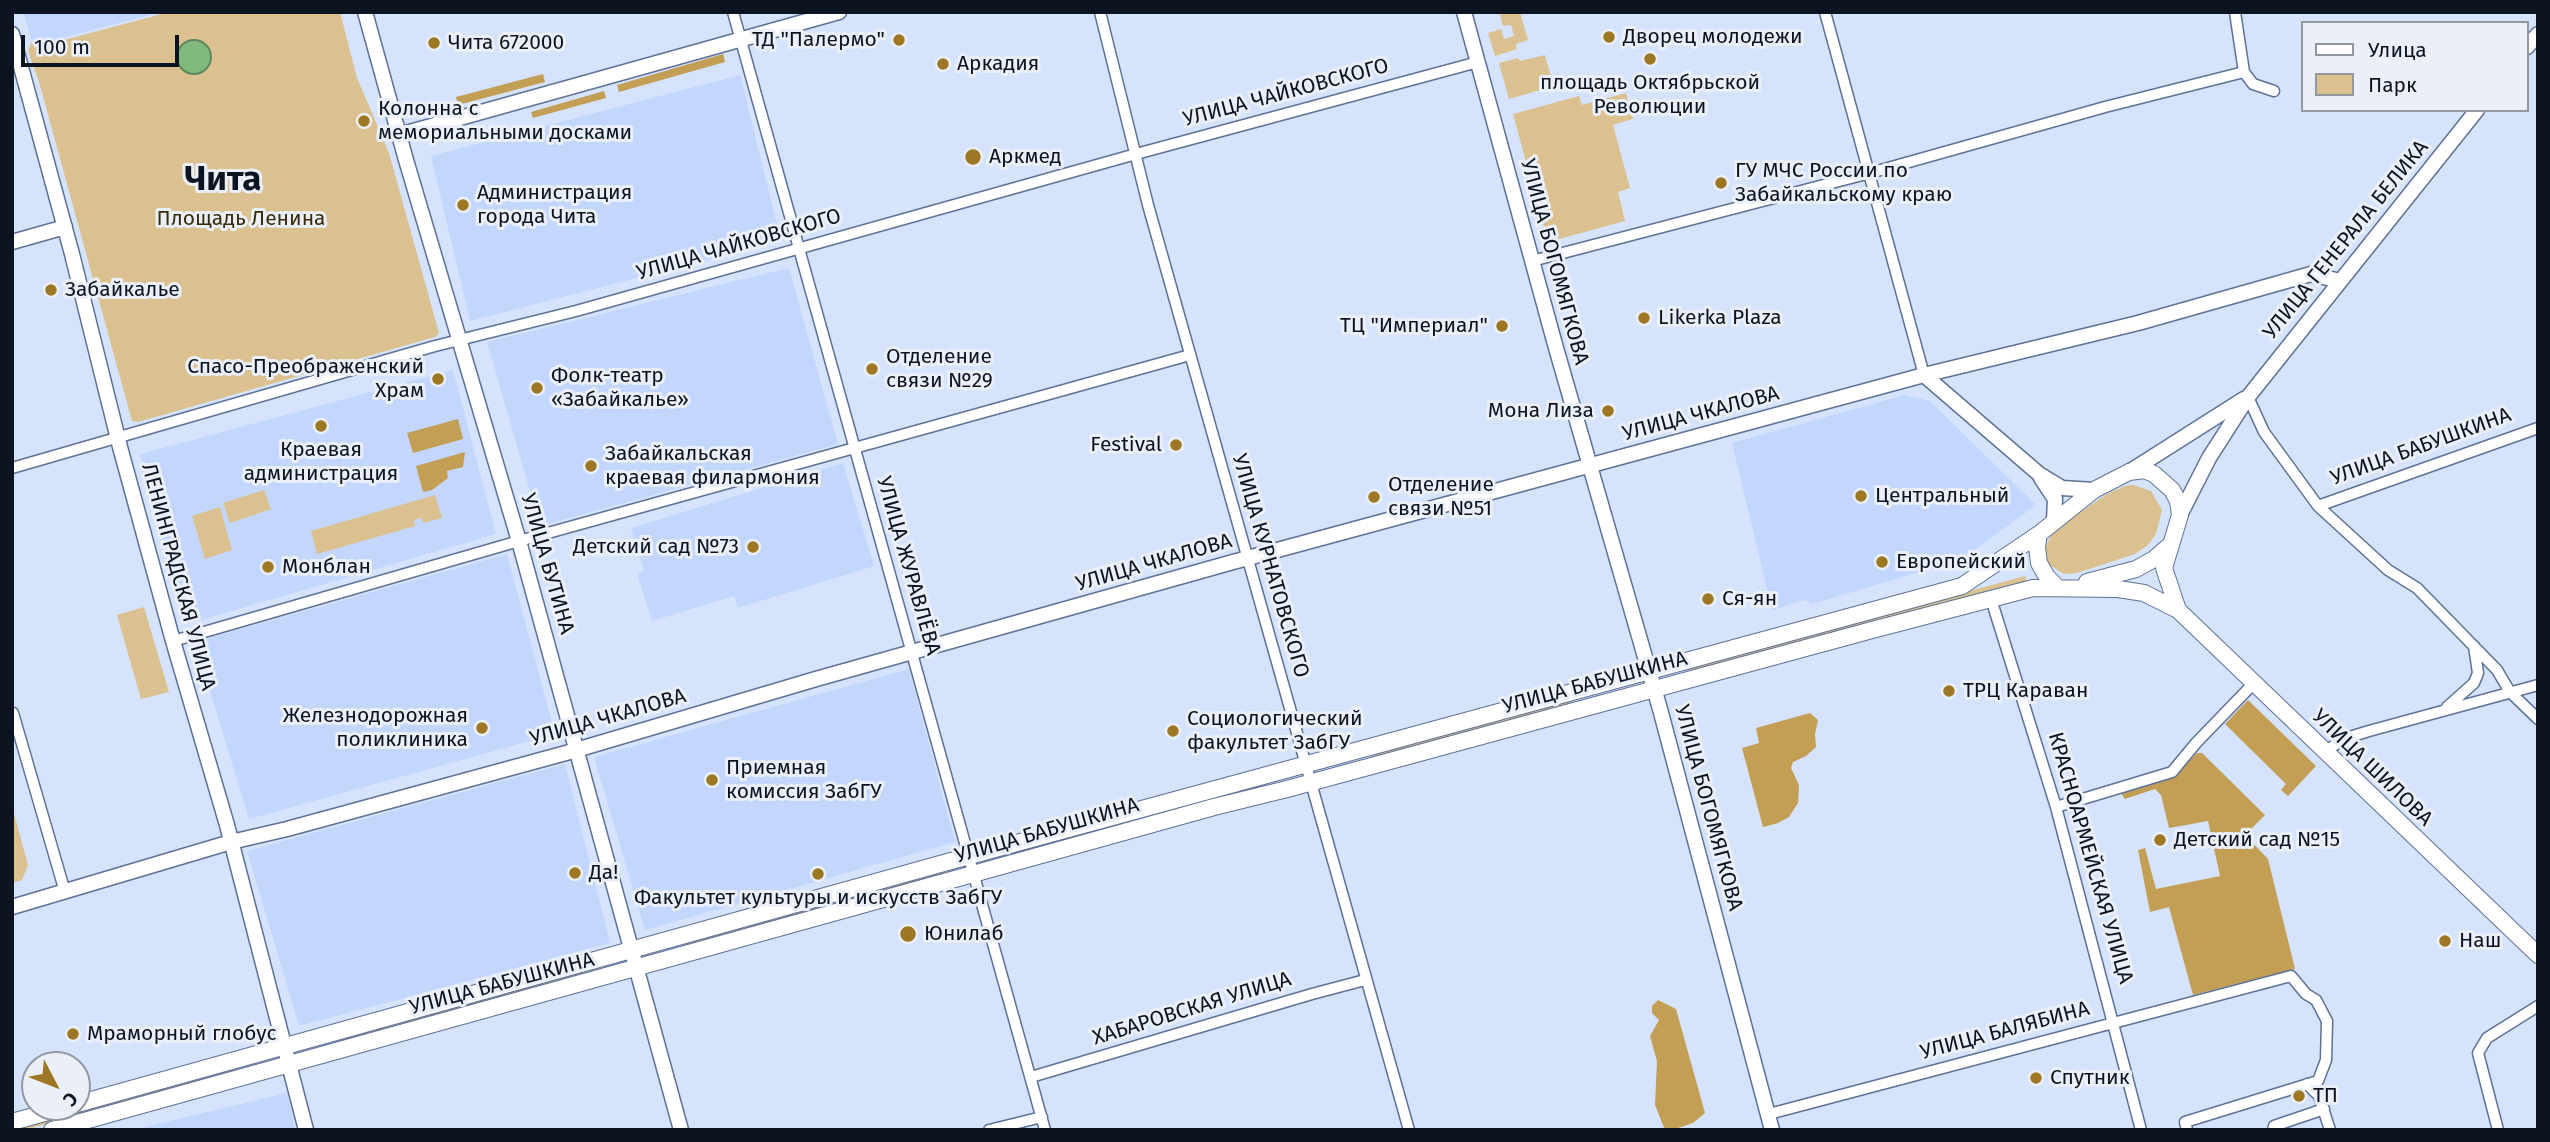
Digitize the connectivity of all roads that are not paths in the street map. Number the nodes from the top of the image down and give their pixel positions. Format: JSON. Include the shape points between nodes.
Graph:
{"nodes":[{"id":1,"x":365,"y":12,"type":"edge"},
{"id":2,"x":733,"y":12,"type":"edge"},
{"id":3,"x":839,"y":12,"type":"edge"},
{"id":4,"x":1100,"y":12,"type":"edge"},
{"id":5,"x":1464,"y":12,"type":"edge"},
{"id":6,"x":1825,"y":12,"type":"edge"},
{"id":7,"x":2235,"y":12,"type":"edge"},
{"id":8,"x":12,"y":34,"type":"edge"},
{"id":9,"x":740,"y":39,"type":"junction"},
{"id":10,"x":1478,"y":62,"type":"junction"},
{"id":11,"x":2244,"y":72,"type":"junction"},
{"id":12,"x":2274,"y":91,"type":"dead end"},
{"id":13,"x":2475,"y":112,"type":"edge"},
{"id":14,"x":399,"y":135,"type":"junction"},
{"id":15,"x":1136,"y":153,"type":"junction"},
{"id":16,"x":1870,"y":173,"type":"junction"},
{"id":17,"x":65,"y":227,"type":"junction"},
{"id":18,"x":12,"y":242,"type":"edge"},
{"id":19,"x":799,"y":248,"type":"junction"},
{"id":20,"x":1532,"y":261,"type":"junction"},
{"id":21,"x":2340,"y":281,"type":"junction"},
{"id":22,"x":460,"y":341,"type":"junction"},
{"id":23,"x":1191,"y":355,"type":"junction"},
{"id":24,"x":1924,"y":375,"type":"junction"},
{"id":25,"x":2248,"y":397,"type":"junction"},
{"id":26,"x":2538,"y":428,"type":"edge"},
{"id":27,"x":118,"y":437,"type":"junction"},
{"id":28,"x":855,"y":449,"type":"junction"},
{"id":29,"x":1589,"y":466,"type":"junction"},
{"id":30,"x":12,"y":468,"type":"edge"},
{"id":31,"x":2129,"y":471,"type":"junction"},
{"id":32,"x":2039,"y":474,"type":"junction"},
{"id":33,"x":2094,"y":490,"type":"junction"},
{"id":34,"x":2318,"y":506,"type":"junction"},
{"id":35,"x":2180,"y":515,"type":"junction"},
{"id":36,"x":2054,"y":521,"type":"junction"},
{"id":37,"x":2039,"y":534,"type":"junction"},
{"id":38,"x":519,"y":541,"type":"junction"},
{"id":39,"x":2170,"y":545,"type":"junction"},
{"id":40,"x":1247,"y":559,"type":"junction"},
{"id":41,"x":2057,"y":587,"type":"junction"},
{"id":42,"x":1991,"y":598,"type":"junction"},
{"id":43,"x":2178,"y":610,"type":"junction"},
{"id":44,"x":173,"y":640,"type":"junction"},
{"id":45,"x":2474,"y":646,"type":"junction"},
{"id":46,"x":912,"y":652,"type":"junction"},
{"id":47,"x":1650,"y":673,"type":"junction"},
{"id":48,"x":2254,"y":684,"type":"junction"},
{"id":49,"x":2538,"y":685,"type":"edge"},
{"id":50,"x":1655,"y":689,"type":"junction"},
{"id":51,"x":2510,"y":692,"type":"junction"},
{"id":52,"x":2442,"y":710,"type":"junction"},
{"id":53,"x":13,"y":713,"type":"edge"},
{"id":54,"x":2538,"y":719,"type":"edge"},
{"id":55,"x":578,"y":750,"type":"junction"},
{"id":56,"x":2325,"y":752,"type":"junction"},
{"id":57,"x":1306,"y":764,"type":"junction"},
{"id":58,"x":1311,"y":783,"type":"junction"},
{"id":59,"x":2056,"y":807,"type":"junction"},
{"id":60,"x":230,"y":842,"type":"junction"},
{"id":61,"x":969,"y":856,"type":"junction"},
{"id":62,"x":975,"y":873,"type":"junction"},
{"id":63,"x":65,"y":892,"type":"junction"},
{"id":64,"x":12,"y":907,"type":"edge"},
{"id":65,"x":633,"y":950,"type":"junction"},
{"id":66,"x":2538,"y":956,"type":"edge"},
{"id":67,"x":638,"y":968,"type":"junction"},
{"id":68,"x":1365,"y":980,"type":"junction"},
{"id":69,"x":2538,"y":1006,"type":"edge"},
{"id":70,"x":2113,"y":1022,"type":"junction"},
{"id":71,"x":284,"y":1047,"type":"junction"},
{"id":72,"x":289,"y":1066,"type":"junction"},
{"id":73,"x":1031,"y":1077,"type":"junction"},
{"id":74,"x":2307,"y":1084,"type":"junction"},
{"id":75,"x":91,"y":1100,"type":"edge"},
{"id":76,"x":2324,"y":1109,"type":"junction"},
{"id":77,"x":1769,"y":1114,"type":"junction"},
{"id":78,"x":1042,"y":1117,"type":"junction"},
{"id":79,"x":52,"y":1130,"type":"edge"},
{"id":80,"x":306,"y":1130,"type":"edge"},
{"id":81,"x":681,"y":1130,"type":"edge"},
{"id":82,"x":989,"y":1130,"type":"edge"},
{"id":83,"x":1045,"y":1130,"type":"edge"},
{"id":84,"x":1409,"y":1130,"type":"edge"},
{"id":85,"x":1772,"y":1130,"type":"edge"},
{"id":86,"x":2141,"y":1130,"type":"edge"},
{"id":87,"x":2187,"y":1130,"type":"edge"},
{"id":88,"x":2273,"y":1130,"type":"edge"},
{"id":89,"x":2330,"y":1130,"type":"edge"},
{"id":90,"x":2498,"y":1130,"type":"edge"}],
"edges":[{"from":1,"to":14,"type":"main road","name":"УЛИЦА БУТИНА"},
{"from":2,"to":9,"type":"street","name":"УЛИЦА ЖУРАВЛЁВА"},
{"from":3,"to":9,"type":"main road"},
{"from":4,"to":15,"type":"street","name":"УЛИЦА КУРНАТОВСКОГО"},
{"from":5,"to":10,"type":"main road","name":"УЛИЦА БОГОМЯГКОВА"},
{"from":6,"to":16,"type":"street"},
{"from":7,"to":11,"type":"street"},
{"from":8,"to":17,"type":"main road","name":"ЛЕНИНГРАДСКАЯ УЛИЦА"},
{"from":9,"to":14,"type":"main road"},
{"from":9,"to":19,"type":"street","name":"УЛИЦА ЖУРАВЛЁВА"},
{"from":10,"to":15,"type":"street","name":"УЛИЦА ЧАЙКОВСКОГО"},
{"from":10,"to":20,"type":"main road","name":"УЛИЦА БОГОМЯГКОВА"},
{"from":11,"to":12,"type":"street","via":[[2253,84]]},
{"from":11,"to":16,"type":"street"},
{"from":13,"to":21,"type":"main road","name":"УЛИЦА ГЕНЕРАЛА БЕЛИКА"},
{"from":14,"to":22,"type":"main road","name":"УЛИЦА БУТИНА"},
{"from":15,"to":19,"type":"street","name":"УЛИЦА ЧАЙКОВСКОГО"},
{"from":15,"to":23,"type":"street","name":"УЛИЦА КУРНАТОВСКОГО"},
{"from":16,"to":20,"type":"street"},
{"from":16,"to":24,"type":"street"},
{"from":17,"to":18,"type":"main road"},
{"from":17,"to":27,"type":"main road","name":"ЛЕНИНГРАДСКАЯ УЛИЦА"},
{"from":19,"to":22,"type":"street","name":"УЛИЦА ЧАЙКОВСКОГО"},
{"from":19,"to":28,"type":"street","name":"УЛИЦА ЖУРАВЛЁВА"},
{"from":20,"to":29,"type":"main road","name":"УЛИЦА БОГОМЯГКОВА"},
{"from":21,"to":24,"type":"main road","name":"УЛИЦА ЧКАЛОВА","via":[[2311,274]]},
{"from":21,"to":25,"type":"main road","name":"УЛИЦА ГЕНЕРАЛА БЕЛИКА"},
{"from":22,"to":27,"type":"street","name":"УЛИЦА ЧАЙКОВСКОГО"},
{"from":22,"to":38,"type":"main road","name":"УЛИЦА БУТИНА"},
{"from":23,"to":28,"type":"street"},
{"from":23,"to":40,"type":"street","name":"УЛИЦА КУРНАТОВСКОГО"},
{"from":24,"to":29,"type":"main road","name":"УЛИЦА ЧКАЛОВА"},
{"from":24,"to":32,"type":"main road"},
{"from":25,"to":31,"type":"main road"},
{"from":25,"to":34,"type":"street","via":[[2264,432]]},
{"from":25,"to":35,"type":"main road"},
{"from":26,"to":34,"type":"street","name":"УЛИЦА БАБУШКИНА"},
{"from":27,"to":30,"type":"street","name":"УЛИЦА ЧАЙКОВСКОГО"},
{"from":27,"to":44,"type":"main road","name":"ЛЕНИНГРАДСКАЯ УЛИЦА"},
{"from":28,"to":38,"type":"street"},
{"from":28,"to":46,"type":"street","name":"УЛИЦА ЖУРАВЛЁВА"},
{"from":29,"to":40,"type":"main road","name":"УЛИЦА ЧКАЛОВА"},
{"from":29,"to":47,"type":"main road","name":"УЛИЦА БОГОМЯГКОВА"},
{"from":31,"to":33,"type":"main road","name":"УЛИЦА БАБУШКИНА"},
{"from":31,"to":35,"type":"main road","via":[[2144,470],[2164,481],[2178,501]]},
{"from":32,"to":33,"type":"main road","via":[[2062,488]]},
{"from":32,"to":36,"type":"main road","via":[[2055,499]]},
{"from":33,"to":36,"type":"main road","name":"УЛИЦА БАБУШКИНА"},
{"from":34,"to":45,"type":"street","via":[[2388,570],[2417,588]]},
{"from":35,"to":39,"type":"main road"},
{"from":36,"to":37,"type":"main road","name":"УЛИЦА БАБУШКИНА"},
{"from":37,"to":41,"type":"main road","via":[[2039,563]]},
{"from":37,"to":47,"type":"main road","name":"УЛИЦА БАБУШКИНА","via":[[1962,586]]},
{"from":38,"to":44,"type":"street"},
{"from":38,"to":55,"type":"main road","name":"УЛИЦА БУТИНА"},
{"from":39,"to":41,"type":"main road","via":[[2136,569]]},
{"from":39,"to":43,"type":"main road","via":[[2164,568]]},
{"from":40,"to":46,"type":"main road","name":"УЛИЦА ЧКАЛОВА"},
{"from":40,"to":57,"type":"street","name":"УЛИЦА КУРНАТОВСКОГО"},
{"from":41,"to":42,"type":"main road","name":"УЛИЦА БАБУШКИНА"},
{"from":41,"to":43,"type":"main road","via":[[2144,593]]},
{"from":42,"to":50,"type":"main road","name":"УЛИЦА БАБУШКИНА"},
{"from":42,"to":59,"type":"street","name":"КРАСНОАРМЕЙСКАЯ УЛИЦА"},
{"from":43,"to":48,"type":"main road","name":"УЛИЦА ШИЛОВА"},
{"from":44,"to":60,"type":"main road","name":"ЛЕНИНГРАДСКАЯ УЛИЦА"},
{"from":45,"to":51,"type":"street"},
{"from":45,"to":52,"type":"street","via":[[2478,673],[2474,683]]},
{"from":46,"to":55,"type":"main road","name":"УЛИЦА ЧКАЛОВА"},
{"from":46,"to":61,"type":"street","name":"УЛИЦА ЖУРАВЛЁВА"},
{"from":47,"to":50,"type":"main road","name":"УЛИЦА БОГОМЯГКОВА"},
{"from":47,"to":57,"type":"main road","name":"УЛИЦА БАБУШКИНА"},
{"from":48,"to":56,"type":"main road","name":"УЛИЦА ШИЛОВА"},
{"from":48,"to":59,"type":"street","via":[[2172,772]]},
{"from":49,"to":51,"type":"street"},
{"from":50,"to":58,"type":"main road","name":"УЛИЦА БАБУШКИНА"},
{"from":50,"to":77,"type":"main road","name":"УЛИЦА БОГОМЯГКОВА"},
{"from":51,"to":52,"type":"street"},
{"from":51,"to":54,"type":"street"},
{"from":52,"to":56,"type":"street","via":[[2343,739]]},
{"from":53,"to":63,"type":"street"},
{"from":55,"to":60,"type":"main road","name":"УЛИЦА ЧКАЛОВА"},
{"from":55,"to":65,"type":"main road","name":"УЛИЦА БУТИНА"},
{"from":56,"to":66,"type":"main road","name":"УЛИЦА ШИЛОВА"},
{"from":57,"to":58,"type":"street","name":"УЛИЦА КУРНАТОВСКОГО"},
{"from":57,"to":61,"type":"main road","name":"УЛИЦА БАБУШКИНА"},
{"from":58,"to":62,"type":"main road","name":"УЛИЦА БАБУШКИНА"},
{"from":58,"to":68,"type":"street","name":"УЛИЦА КУРНАТОВСКОГО"},
{"from":59,"to":70,"type":"street","name":"КРАСНОАРМЕЙСКАЯ УЛИЦА"},
{"from":60,"to":63,"type":"main road","name":"УЛИЦА ЧКАЛОВА"},
{"from":60,"to":71,"type":"main road","name":"ЛЕНИНГРАДСКАЯ УЛИЦА"},
{"from":61,"to":62,"type":"street","name":"УЛИЦА ЖУРАВЛЁВА"},
{"from":61,"to":65,"type":"main road","name":"УЛИЦА БАБУШКИНА"},
{"from":62,"to":67,"type":"main road","name":"УЛИЦА БАБУШКИНА"},
{"from":62,"to":73,"type":"street","name":"УЛИЦА ЖУРАВЛЁВА"},
{"from":63,"to":64,"type":"main road","name":"УЛИЦА ЧКАЛОВА"},
{"from":65,"to":67,"type":"main road","name":"УЛИЦА БУТИНА"},
{"from":65,"to":71,"type":"main road","name":"УЛИЦА БАБУШКИНА"},
{"from":67,"to":72,"type":"main road","name":"УЛИЦА БАБУШКИНА"},
{"from":67,"to":81,"type":"main road","name":"УЛИЦА БУТИНА"},
{"from":68,"to":73,"type":"street","name":"ХАБАРОВСКАЯ УЛИЦА"},
{"from":68,"to":84,"type":"street","name":"УЛИЦА КУРНАТОВСКОГО"},
{"from":69,"to":90,"type":"street","via":[[2487,1038],[2478,1053]]},
{"from":70,"to":74,"type":"street","name":"УЛИЦА БАЛЯБИНА","via":[[2291,976],[2316,1000],[2327,1021],[2321,1074],[2318,1081]]},
{"from":70,"to":77,"type":"street","name":"УЛИЦА БАЛЯБИНА"},
{"from":70,"to":86,"type":"street","name":"КРАСНОАРМЕЙСКАЯ УЛИЦА"},
{"from":71,"to":72,"type":"main road","name":"ЛЕНИНГРАДСКАЯ УЛИЦА"},
{"from":71,"to":75,"type":"main road","name":"УЛИЦА БАБУШКИНА"},
{"from":72,"to":79,"type":"main road","name":"УЛИЦА БАБУШКИНА"},
{"from":72,"to":80,"type":"main road","name":"ЛЕНИНГРАДСКАЯ УЛИЦА"},
{"from":73,"to":78,"type":"street","name":"УЛИЦА ЖУРАВЛЁВА"},
{"from":74,"to":76,"type":"street"},
{"from":74,"to":87,"type":"street","via":[[2185,1122]]},
{"from":76,"to":88,"type":"street","via":[[2273,1126]]},
{"from":76,"to":89,"type":"street"},
{"from":77,"to":85,"type":"main road","name":"УЛИЦА БОГОМЯГКОВА"},
{"from":78,"to":82,"type":"street"},
{"from":78,"to":83,"type":"street","name":"УЛИЦА ЖУРАВЛЁВА"}]}
